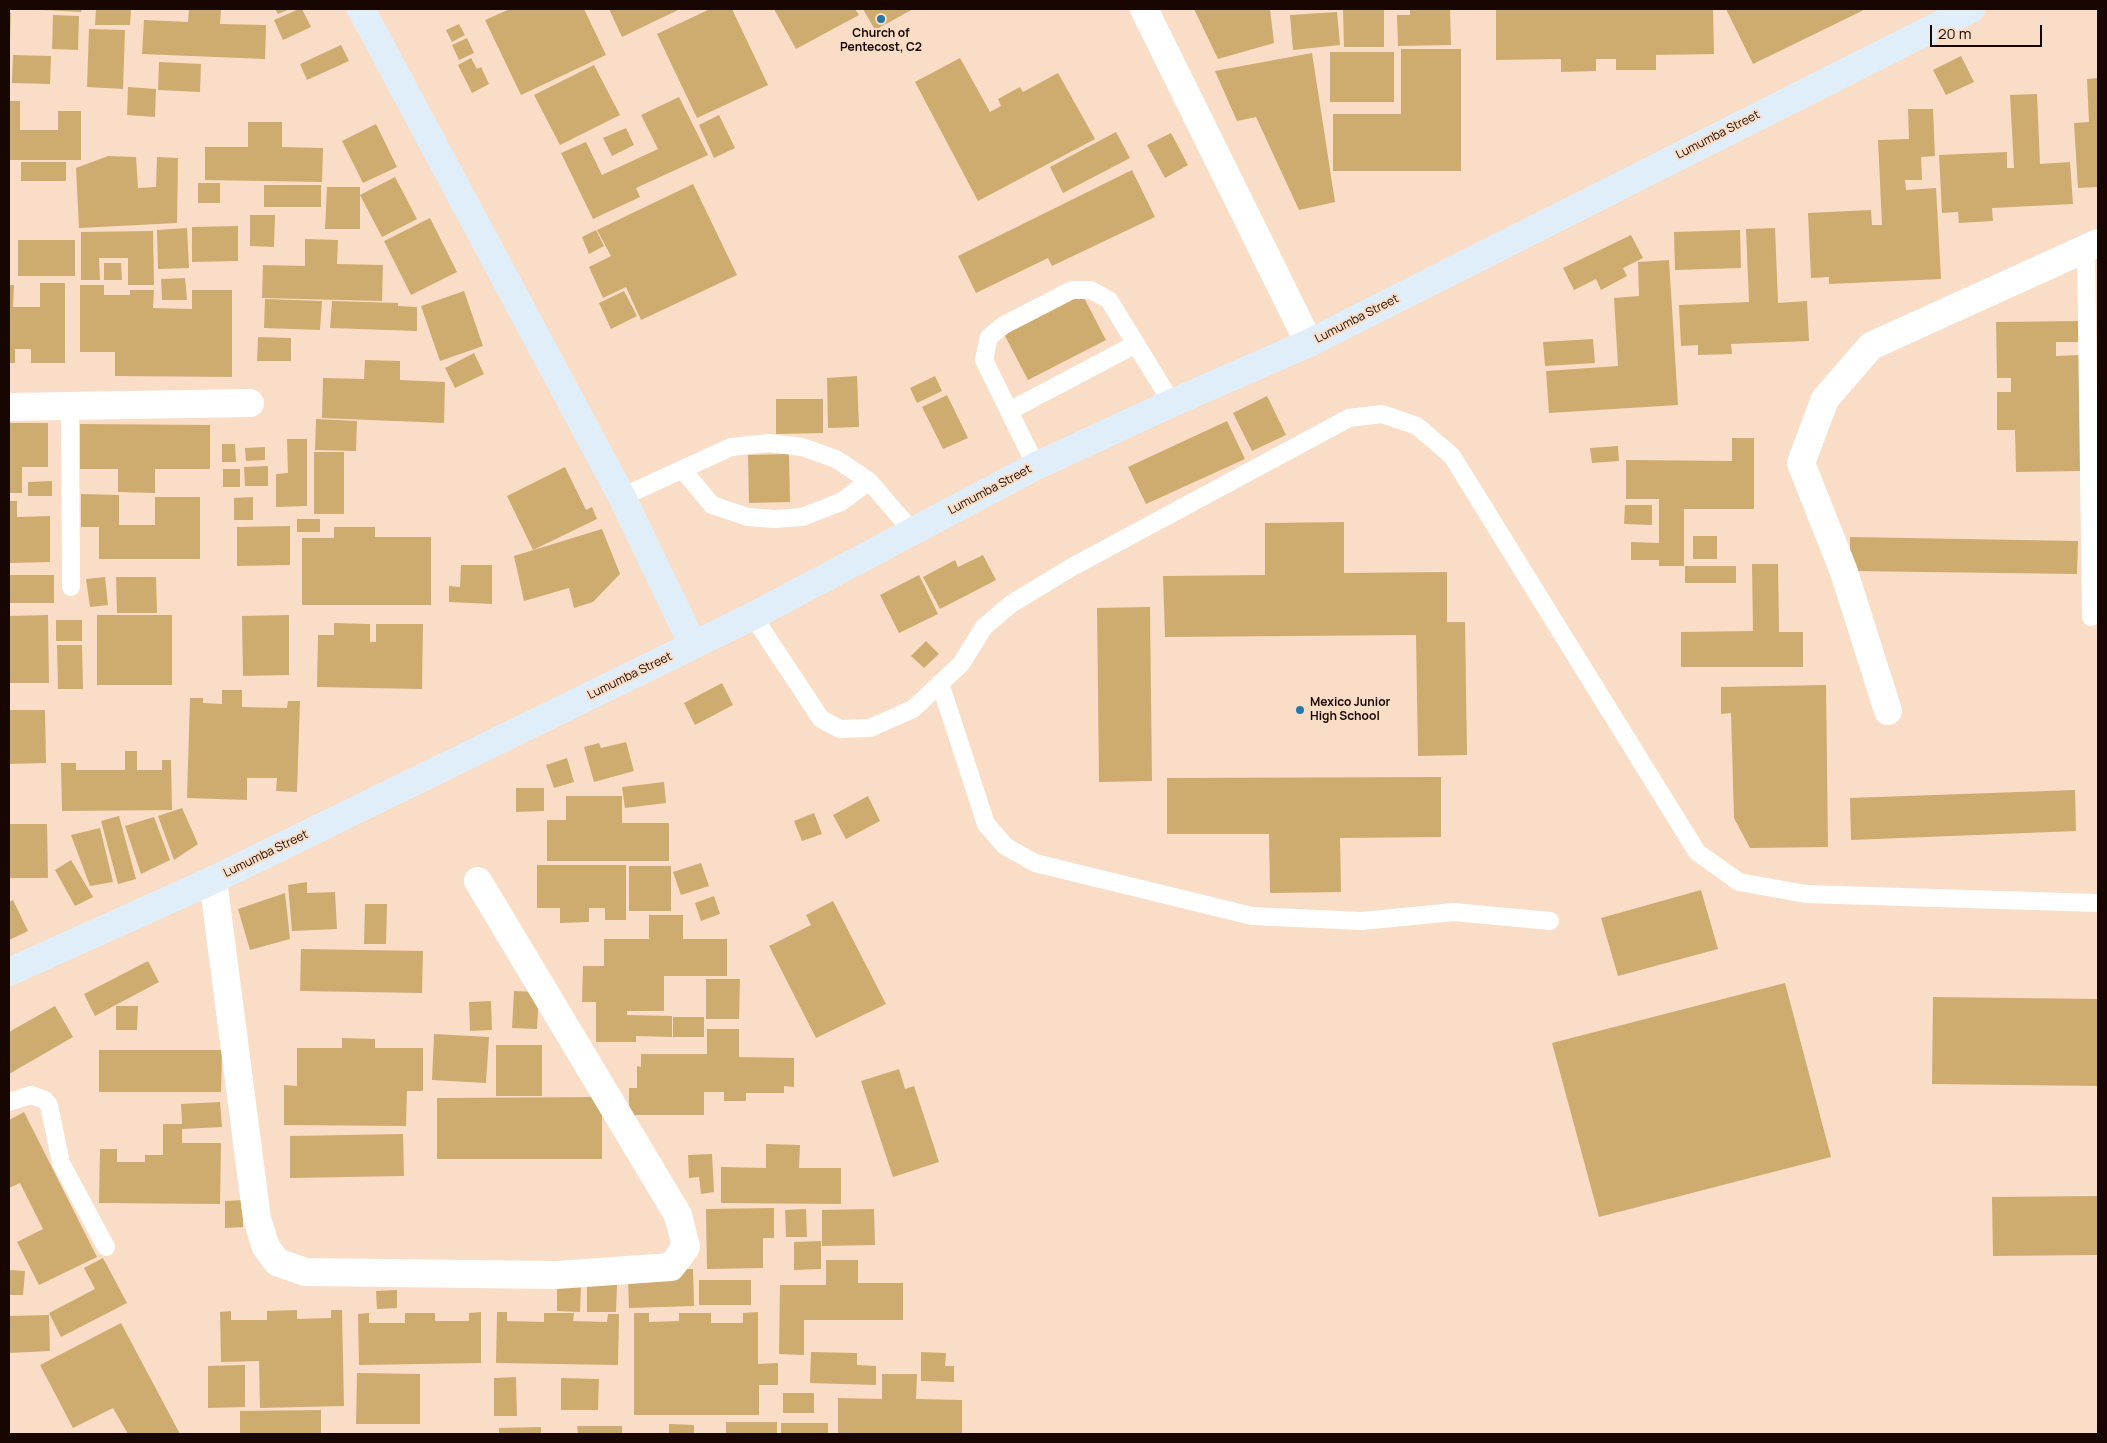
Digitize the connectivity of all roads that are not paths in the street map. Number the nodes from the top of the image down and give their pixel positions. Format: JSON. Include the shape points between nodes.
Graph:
{"nodes":[{"id":1,"x":361,"y":9,"type":"edge"},
{"id":2,"x":1144,"y":9,"type":"edge"},
{"id":3,"x":1971,"y":9,"type":"edge"},
{"id":4,"x":2092,"y":246,"type":"edge"},
{"id":5,"x":1308,"y":343,"type":"junction"},
{"id":6,"x":2093,"y":343,"type":"edge"},
{"id":7,"x":1136,"y":344,"type":"junction"},
{"id":8,"x":250,"y":402,"type":"dead end"},
{"id":9,"x":1172,"y":402,"type":"junction"},
{"id":10,"x":70,"y":405,"type":"junction"},
{"id":11,"x":9,"y":407,"type":"edge"},
{"id":12,"x":1009,"y":411,"type":"junction"},
{"id":13,"x":1036,"y":466,"type":"junction"},
{"id":14,"x":682,"y":469,"type":"junction"},
{"id":15,"x":869,"y":481,"type":"junction"},
{"id":16,"x":622,"y":497,"type":"junction"},
{"id":17,"x":912,"y":531,"type":"junction"},
{"id":18,"x":72,"y":587,"type":"dead end"},
{"id":19,"x":753,"y":616,"type":"junction"},
{"id":20,"x":2091,"y":617,"type":"dead end"},
{"id":21,"x":693,"y":645,"type":"junction"},
{"id":22,"x":940,"y":684,"type":"junction"},
{"id":23,"x":1888,"y":711,"type":"dead end"},
{"id":24,"x":213,"y":880,"type":"junction"},
{"id":25,"x":478,"y":881,"type":"dead end"},
{"id":26,"x":2098,"y":903,"type":"edge"},
{"id":27,"x":1550,"y":921,"type":"dead end"},
{"id":28,"x":9,"y":972,"type":"edge"},
{"id":29,"x":9,"y":1102,"type":"edge"},
{"id":30,"x":106,"y":1247,"type":"dead end"}],
"edges":[{"from":1,"to":16,"type":"main road"},
{"from":2,"to":5,"type":"street"},
{"from":3,"to":5,"type":"main road","name":"Lumumba Street"},
{"from":4,"to":6,"type":"lane"},
{"from":4,"to":23,"type":"street","via":[[1871,346],[1824,399],[1801,463],[1844,572]]},
{"from":5,"to":9,"type":"main road","name":"Lumumba Street"},
{"from":6,"to":20,"type":"lane"},
{"from":7,"to":9,"type":"lane"},
{"from":7,"to":12,"type":"lane"},
{"from":7,"to":12,"type":"lane","via":[[1109,300],[1091,290],[1072,290],[1004,325],[989,337],[984,360]]},
{"from":8,"to":10,"type":"street"},
{"from":9,"to":13,"type":"main road","name":"Lumumba Street"},
{"from":10,"to":11,"type":"street"},
{"from":10,"to":18,"type":"lane"},
{"from":12,"to":13,"type":"lane"},
{"from":13,"to":17,"type":"main road","name":"Lumumba Street"},
{"from":14,"to":15,"type":"lane","via":[[731,447],[770,443],[802,448],[836,459]]},
{"from":14,"to":15,"type":"lane","via":[[712,505],[748,517],[774,519],[802,517],[841,502]]},
{"from":14,"to":16,"type":"lane"},
{"from":15,"to":17,"type":"lane"},
{"from":16,"to":21,"type":"main road"},
{"from":17,"to":19,"type":"main road","name":"Lumumba Street"},
{"from":19,"to":21,"type":"main road","name":"Lumumba Street"},
{"from":19,"to":22,"type":"lane","via":[[821,719],[840,729],[870,728],[913,709]]},
{"from":21,"to":24,"type":"main road","name":"Lumumba Street"},
{"from":22,"to":26,"type":"lane","via":[[962,664],[984,627],[1026,595],[1349,418],[1382,414],[1417,426],[1452,456],[1697,852],[1739,882],[1806,894]]},
{"from":22,"to":27,"type":"lane","via":[[986,824],[1005,846],[1035,863],[1252,916],[1362,921],[1454,912]]},
{"from":24,"to":25,"type":"street","via":[[257,1219],[266,1247],[277,1262],[305,1272],[556,1275],[671,1266],[686,1247],[678,1215]]},
{"from":24,"to":28,"type":"main road","name":"Lumumba Street"},
{"from":29,"to":30,"type":"lane","via":[[31,1096],[45,1100],[49,1105],[61,1163]]}]}
